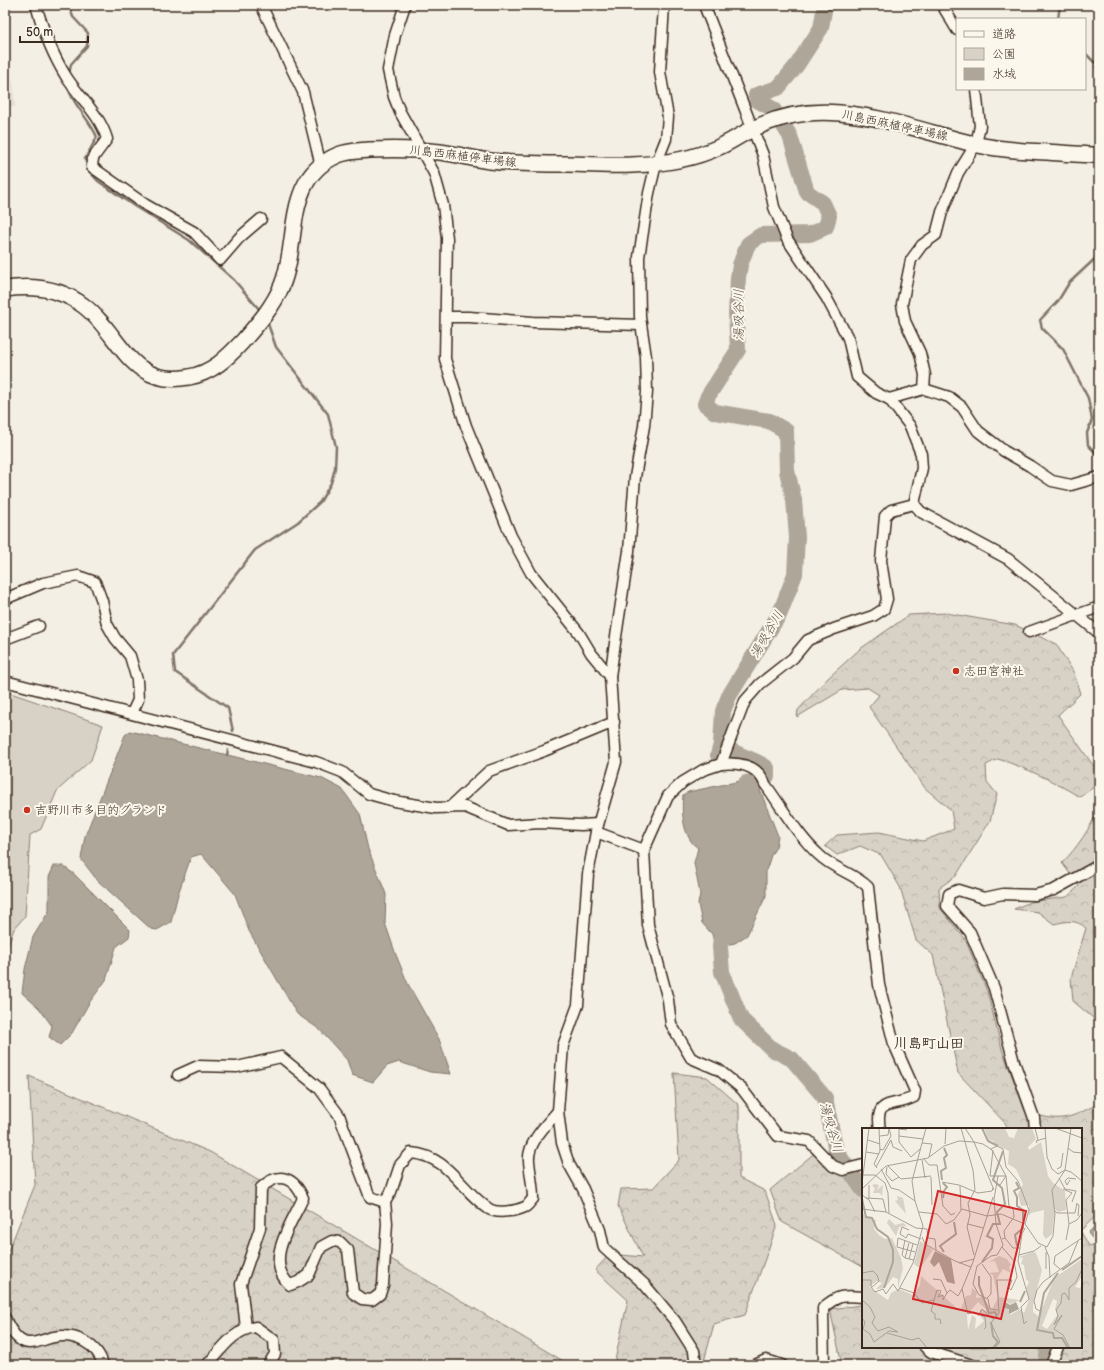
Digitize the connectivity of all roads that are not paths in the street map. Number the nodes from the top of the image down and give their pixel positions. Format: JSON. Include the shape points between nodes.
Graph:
{"nodes":[{"id":1,"x":36,"y":5,"type":"edge"},
{"id":2,"x":261,"y":5,"type":"edge"},
{"id":3,"x":405,"y":5,"type":"edge"},
{"id":4,"x":664,"y":5,"type":"edge"},
{"id":5,"x":704,"y":5,"type":"edge"},
{"id":6,"x":942,"y":5,"type":"edge"},
{"id":7,"x":956,"y":28,"type":"edge"},
{"id":8,"x":976,"y":90,"type":"edge"},
{"id":9,"x":753,"y":129,"type":"junction"},
{"id":10,"x":976,"y":144,"type":"junction"},
{"id":11,"x":422,"y":151,"type":"junction"},
{"id":12,"x":1099,"y":155,"type":"edge"},
{"id":13,"x":656,"y":164,"type":"junction"},
{"id":14,"x":321,"y":166,"type":"junction"},
{"id":15,"x":261,"y":220,"type":"dead end"},
{"id":16,"x":5,"y":289,"type":"edge"},
{"id":17,"x":446,"y":317,"type":"junction"},
{"id":18,"x":641,"y":325,"type":"junction"},
{"id":19,"x":924,"y":390,"type":"junction"},
{"id":20,"x":889,"y":399,"type":"junction"},
{"id":21,"x":1099,"y":477,"type":"edge"},
{"id":22,"x":914,"y":504,"type":"junction"},
{"id":23,"x":5,"y":599,"type":"edge"},
{"id":24,"x":1099,"y":607,"type":"edge"},
{"id":25,"x":1079,"y":614,"type":"junction"},
{"id":26,"x":39,"y":626,"type":"dead end"},
{"id":27,"x":1029,"y":632,"type":"dead end"},
{"id":28,"x":1099,"y":633,"type":"edge"},
{"id":29,"x":5,"y":639,"type":"edge"},
{"id":30,"x":610,"y":676,"type":"junction"},
{"id":31,"x":5,"y":681,"type":"edge"},
{"id":32,"x":132,"y":713,"type":"junction"},
{"id":33,"x":614,"y":722,"type":"junction"},
{"id":34,"x":721,"y":764,"type":"junction"},
{"id":35,"x":449,"y":808,"type":"junction"},
{"id":36,"x":597,"y":828,"type":"junction"},
{"id":37,"x":644,"y":850,"type":"junction"},
{"id":38,"x":1099,"y":865,"type":"edge"},
{"id":39,"x":178,"y":1075,"type":"dead end"},
{"id":40,"x":558,"y":1111,"type":"junction"},
{"id":41,"x":880,"y":1128,"type":"edge"},
{"id":42,"x":1035,"y":1128,"type":"edge"},
{"id":43,"x":862,"y":1165,"type":"edge"},
{"id":44,"x":385,"y":1202,"type":"junction"},
{"id":45,"x":862,"y":1297,"type":"edge"},
{"id":46,"x":5,"y":1318,"type":"edge"},
{"id":47,"x":246,"y":1328,"type":"junction"},
{"id":48,"x":926,"y":1348,"type":"edge"},
{"id":49,"x":1058,"y":1348,"type":"edge"},
{"id":50,"x":104,"y":1365,"type":"edge"},
{"id":51,"x":207,"y":1365,"type":"edge"},
{"id":52,"x":268,"y":1365,"type":"edge"},
{"id":53,"x":696,"y":1365,"type":"edge"},
{"id":54,"x":755,"y":1365,"type":"edge"},
{"id":55,"x":782,"y":1365,"type":"edge"},
{"id":56,"x":824,"y":1365,"type":"edge"},
{"id":57,"x":972,"y":1365,"type":"edge"},
{"id":58,"x":1051,"y":1365,"type":"edge"}],
"edges":[{"from":1,"to":15,"type":"street","via":[[45,33],[70,81],[103,126],[107,140],[93,158],[92,167],[146,205],[194,232],[220,260],[239,238]]},
{"from":2,"to":14,"type":"street","via":[[302,92]]},
{"from":3,"to":11,"type":"street","via":[[395,35],[388,70],[400,112]]},
{"from":4,"to":13,"type":"street","via":[[660,72],[668,117],[666,139]]},
{"from":5,"to":9,"type":"street"},
{"from":6,"to":7,"type":"street"},
{"from":8,"to":10,"type":"street","via":[[980,126]]},
{"from":9,"to":10,"type":"main road","name":"川島西麻植停車場線","via":[[789,115],[815,112],[842,113]]},
{"from":9,"to":13,"type":"main road","name":"川島西麻植停車場線","via":[[703,154]]},
{"from":9,"to":20,"type":"street","via":[[763,155],[774,207],[787,239],[826,297],[848,338],[857,377],[876,393]]},
{"from":10,"to":12,"type":"main road","name":"川島西麻植停車場線","via":[[1030,152]]},
{"from":10,"to":19,"type":"street","via":[[958,173],[942,212],[936,235],[922,245],[911,260],[902,304],[905,321],[920,353],[925,375]]},
{"from":11,"to":13,"type":"main road","name":"川島西麻植停車場線","via":[[511,163]]},
{"from":11,"to":14,"type":"main road","name":"川島西麻植停車場線","via":[[357,151],[336,156]]},
{"from":11,"to":17,"type":"street","via":[[434,173],[443,205],[447,238]]},
{"from":13,"to":18,"type":"street","via":[[643,221],[639,257]]},
{"from":14,"to":16,"type":"main road","name":"川島西麻植停車場線","via":[[307,181],[297,203],[287,270],[275,299],[253,330],[228,357],[202,374],[187,378],[158,376],[124,353],[87,307],[74,299],[46,289]]},
{"from":17,"to":18,"type":"street"},
{"from":17,"to":30,"type":"street","via":[[445,359],[466,426],[511,536],[531,573]]},
{"from":18,"to":30,"type":"street","via":[[646,357],[647,392],[644,426],[635,477],[629,551]]},
{"from":19,"to":20,"type":"street"},
{"from":19,"to":21,"type":"street","via":[[954,400],[962,407],[978,431],[1004,451],[1052,481],[1071,486]]},
{"from":20,"to":22,"type":"street","via":[[910,426],[921,454],[920,479]]},
{"from":22,"to":25,"type":"street","via":[[921,512],[1008,559]]},
{"from":22,"to":34,"type":"street","via":[[891,510],[885,516],[881,561],[887,599],[884,609],[873,616],[808,640],[793,658],[760,684],[745,701]]},
{"from":23,"to":32,"type":"street","via":[[43,583],[78,576],[95,582],[108,624],[115,638],[130,656],[137,680],[138,700]]},
{"from":24,"to":25,"type":"street"},
{"from":25,"to":27,"type":"street"},
{"from":25,"to":28,"type":"street"},
{"from":26,"to":29,"type":"street"},
{"from":30,"to":33,"type":"street"},
{"from":31,"to":32,"type":"street"},
{"from":32,"to":35,"type":"street","via":[[316,762],[342,772],[369,794],[421,806]]},
{"from":33,"to":35,"type":"street","via":[[489,771]]},
{"from":33,"to":36,"type":"street","via":[[616,762]]},
{"from":34,"to":37,"type":"street","via":[[703,770],[683,782],[668,796]]},
{"from":34,"to":41,"type":"street","via":[[751,767],[763,779],[806,842],[819,856],[835,868],[861,880],[868,887],[879,985],[894,1044],[916,1091],[914,1097],[908,1100],[885,1104],[878,1119]]},
{"from":35,"to":36,"type":"street","via":[[465,807],[508,825],[540,823]]},
{"from":36,"to":37,"type":"street"},
{"from":36,"to":40,"type":"street","via":[[588,874],[578,1006],[563,1046]]},
{"from":37,"to":43,"type":"street","via":[[648,924],[668,1000],[671,1024],[691,1058],[719,1070],[742,1089],[778,1136],[808,1142],[833,1166],[847,1169]]},
{"from":38,"to":42,"type":"street","via":[[1054,890],[1035,895],[1003,894],[984,898],[958,890],[949,894],[947,906],[970,932],[994,988]]},
{"from":39,"to":44,"type":"street","via":[[198,1066],[237,1066],[280,1057],[319,1088],[339,1115],[370,1197]]},
{"from":40,"to":44,"type":"street","via":[[532,1146],[528,1160],[532,1175],[533,1198],[526,1207],[509,1211],[490,1210],[441,1164],[424,1154],[411,1153],[400,1166]]},
{"from":40,"to":53,"type":"street","via":[[562,1144],[600,1230],[604,1248],[644,1284],[676,1321],[694,1350]]},
{"from":44,"to":47,"type":"street","via":[[387,1224],[384,1285],[380,1294],[372,1300],[362,1299],[353,1293],[348,1250],[340,1242],[332,1241],[321,1247],[309,1275],[290,1285],[283,1279],[279,1260],[282,1241],[303,1198],[299,1187],[290,1179],[279,1178],[261,1188],[260,1228],[241,1284]]},
{"from":45,"to":56,"type":"street","via":[[833,1298],[823,1308]]},
{"from":46,"to":50,"type":"street","via":[[18,1339],[29,1343],[56,1336],[74,1336],[90,1344],[102,1358]]},
{"from":47,"to":51,"type":"street","via":[[234,1336]]},
{"from":47,"to":52,"type":"street","via":[[256,1327],[274,1340],[275,1354]]},
{"from":48,"to":57,"type":"street","via":[[931,1352]]},
{"from":49,"to":58,"type":"street"},
{"from":54,"to":55,"type":"street","via":[[766,1360]]}]}
